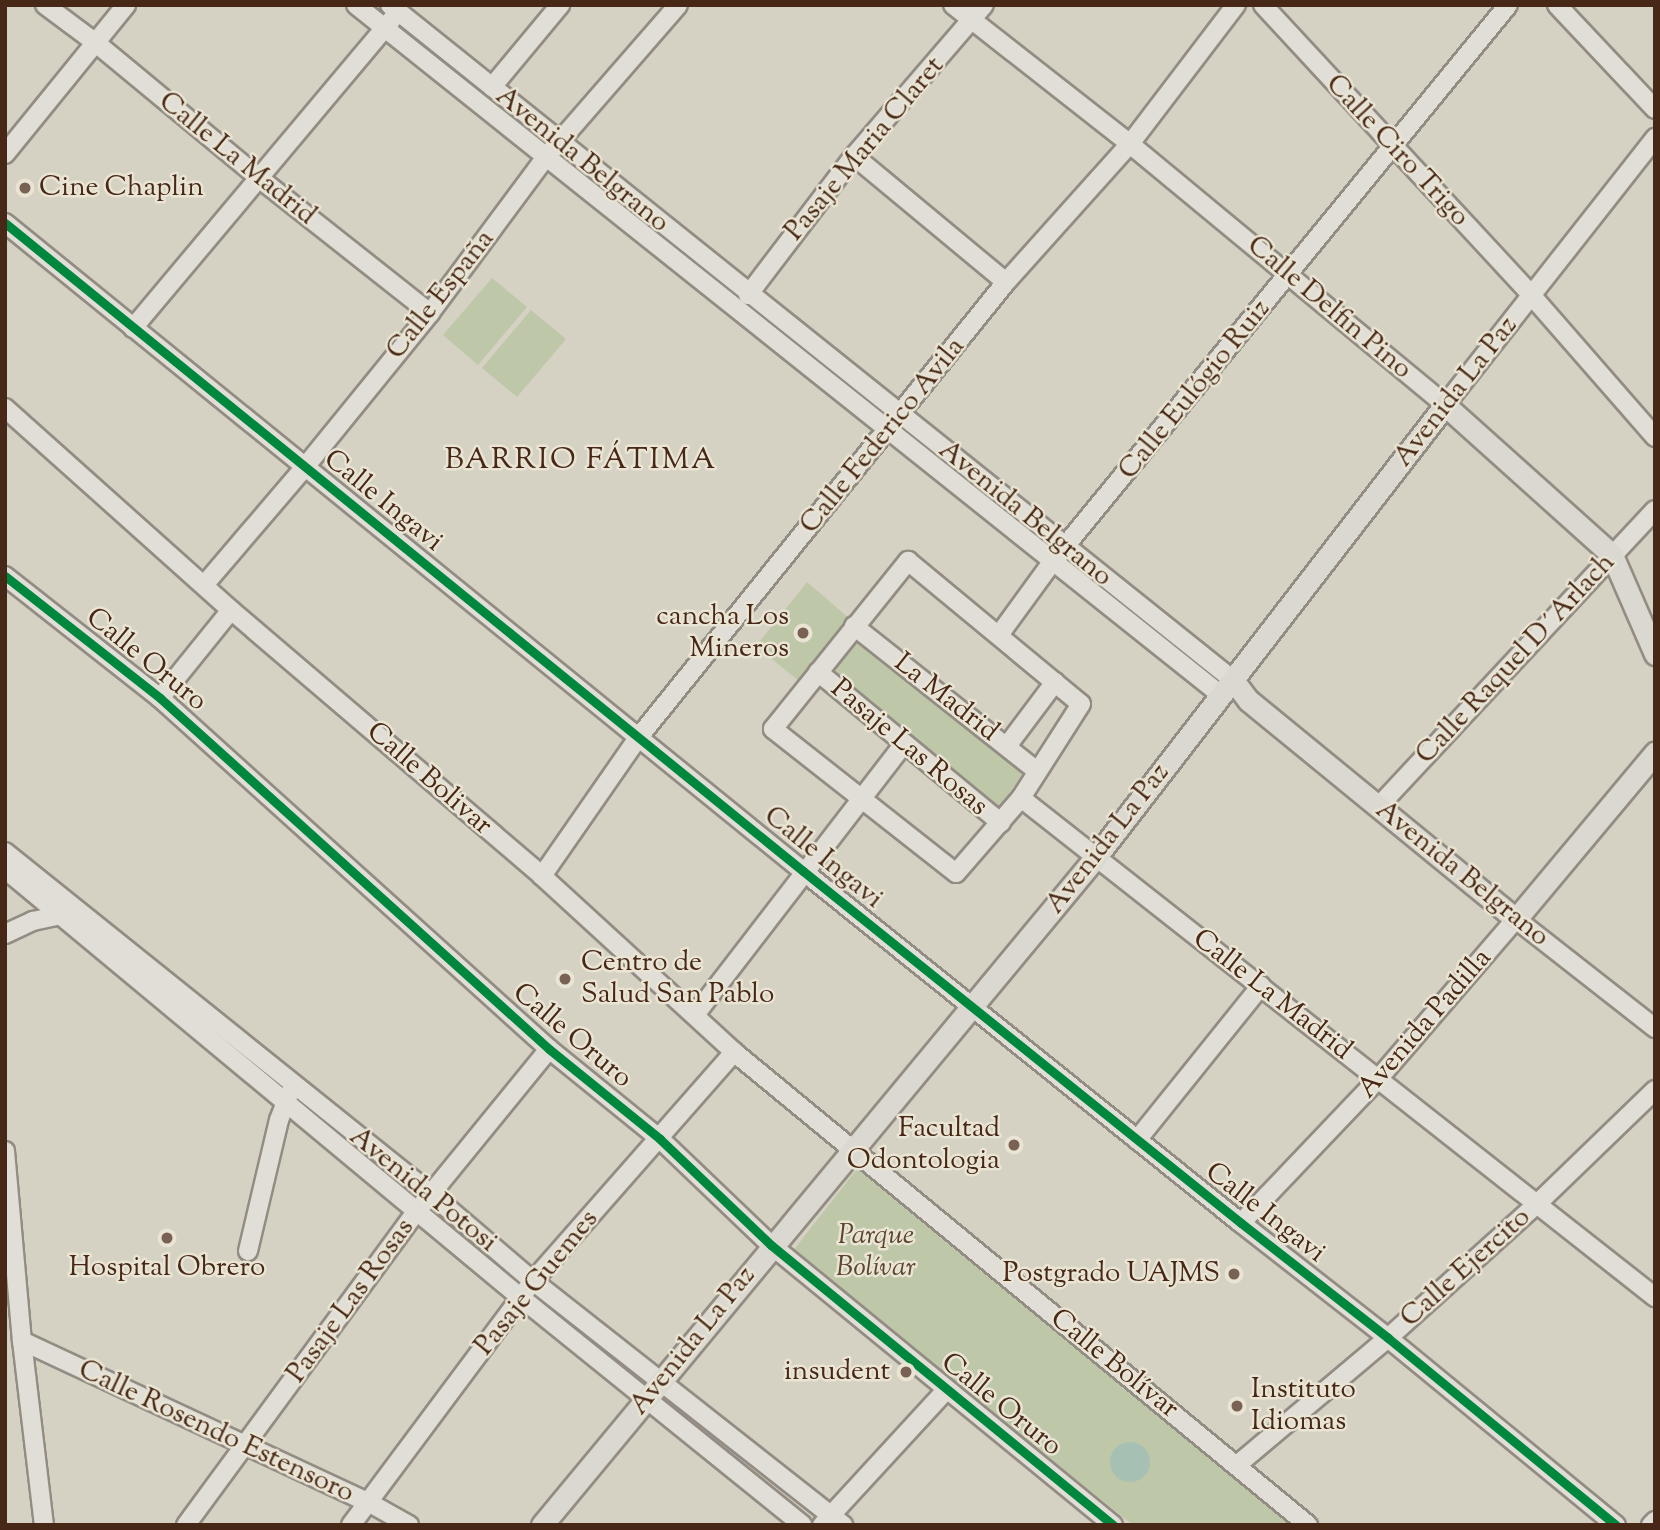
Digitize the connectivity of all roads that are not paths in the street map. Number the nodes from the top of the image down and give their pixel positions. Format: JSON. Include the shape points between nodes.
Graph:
{"nodes":[{"id":1,"x":45,"y":5,"type":"edge"},
{"id":2,"x":126,"y":5,"type":"edge"},
{"id":3,"x":356,"y":5,"type":"edge"},
{"id":4,"x":560,"y":5,"type":"edge"},
{"id":5,"x":678,"y":5,"type":"edge"},
{"id":6,"x":953,"y":5,"type":"edge"},
{"id":7,"x":984,"y":5,"type":"edge"},
{"id":8,"x":1236,"y":5,"type":"edge"},
{"id":9,"x":1263,"y":5,"type":"edge"},
{"id":10,"x":1508,"y":5,"type":"edge"},
{"id":11,"x":1557,"y":5,"type":"edge"},
{"id":12,"x":397,"y":7,"type":"edge"},
{"id":13,"x":972,"y":21,"type":"junction"},
{"id":14,"x":385,"y":28,"type":"junction"},
{"id":15,"x":96,"y":43,"type":"junction"},
{"id":16,"x":492,"y":87,"type":"junction"},
{"id":17,"x":1655,"y":109,"type":"edge"},
{"id":18,"x":1655,"y":138,"type":"edge"},
{"id":19,"x":559,"y":142,"type":"junction"},
{"id":20,"x":1130,"y":144,"type":"junction"},
{"id":21,"x":1394,"y":147,"type":"junction"},
{"id":22,"x":5,"y":154,"type":"edge"},
{"id":23,"x":854,"y":156,"type":"junction"},
{"id":24,"x":546,"y":157,"type":"junction"},
{"id":25,"x":259,"y":178,"type":"junction"},
{"id":26,"x":5,"y":223,"type":"edge"},
{"id":27,"x":1290,"y":274,"type":"junction"},
{"id":28,"x":1006,"y":282,"type":"junction"},
{"id":29,"x":748,"y":295,"type":"junction"},
{"id":30,"x":1532,"y":296,"type":"junction"},
{"id":31,"x":430,"y":313,"type":"junction"},
{"id":32,"x":133,"y":328,"type":"junction"},
{"id":33,"x":1446,"y":405,"type":"junction"},
{"id":34,"x":5,"y":408,"type":"edge"},
{"id":35,"x":900,"y":414,"type":"junction"},
{"id":36,"x":889,"y":430,"type":"junction"},
{"id":37,"x":1655,"y":437,"type":"edge"},
{"id":38,"x":305,"y":467,"type":"junction"},
{"id":39,"x":1655,"y":510,"type":"edge"},
{"id":40,"x":1066,"y":547,"type":"junction"},
{"id":41,"x":1612,"y":555,"type":"junction"},
{"id":42,"x":1053,"y":561,"type":"junction"},
{"id":43,"x":5,"y":576,"type":"edge"},
{"id":44,"x":205,"y":584,"type":"junction"},
{"id":45,"x":232,"y":610,"type":"junction"},
{"id":46,"x":855,"y":626,"type":"junction"},
{"id":47,"x":999,"y":635,"type":"junction"},
{"id":48,"x":1655,"y":654,"type":"edge"},
{"id":49,"x":818,"y":672,"type":"junction"},
{"id":50,"x":1055,"y":682,"type":"junction"},
{"id":51,"x":1227,"y":688,"type":"junction"},
{"id":52,"x":160,"y":698,"type":"junction"},
{"id":53,"x":638,"y":738,"type":"junction"},
{"id":54,"x":904,"y":744,"type":"junction"},
{"id":55,"x":1007,"y":746,"type":"junction"},
{"id":56,"x":1655,"y":753,"type":"edge"},
{"id":57,"x":1037,"y":771,"type":"junction"},
{"id":58,"x":860,"y":798,"type":"junction"},
{"id":59,"x":1021,"y":798,"type":"junction"},
{"id":60,"x":1378,"y":807,"type":"junction"},
{"id":61,"x":1001,"y":823,"type":"junction"},
{"id":62,"x":5,"y":852,"type":"edge"},
{"id":63,"x":1095,"y":858,"type":"junction"},
{"id":64,"x":5,"y":869,"type":"edge"},
{"id":65,"x":803,"y":871,"type":"junction"},
{"id":66,"x":542,"y":876,"type":"junction"},
{"id":67,"x":67,"y":910,"type":"junction"},
{"id":68,"x":1517,"y":919,"type":"junction"},
{"id":69,"x":5,"y":934,"type":"edge"},
{"id":70,"x":1261,"y":986,"type":"junction"},
{"id":71,"x":973,"y":1007,"type":"junction"},
{"id":72,"x":695,"y":1015,"type":"junction"},
{"id":73,"x":1655,"y":1028,"type":"edge"},
{"id":74,"x":549,"y":1049,"type":"junction"},
{"id":75,"x":734,"y":1052,"type":"junction"},
{"id":76,"x":1379,"y":1078,"type":"junction"},
{"id":77,"x":295,"y":1085,"type":"junction"},
{"id":78,"x":1655,"y":1090,"type":"edge"},
{"id":79,"x":285,"y":1101,"type":"junction"},
{"id":80,"x":660,"y":1139,"type":"junction"},
{"id":81,"x":1137,"y":1140,"type":"junction"},
{"id":82,"x":5,"y":1151,"type":"edge"},
{"id":83,"x":853,"y":1152,"type":"junction"},
{"id":84,"x":431,"y":1194,"type":"junction"},
{"id":85,"x":1538,"y":1203,"type":"junction"},
{"id":86,"x":417,"y":1211,"type":"junction"},
{"id":87,"x":1241,"y":1223,"type":"junction"},
{"id":88,"x":771,"y":1245,"type":"junction"},
{"id":89,"x":248,"y":1251,"type":"dead end"},
{"id":90,"x":533,"y":1281,"type":"junction"},
{"id":91,"x":520,"y":1297,"type":"junction"},
{"id":92,"x":1655,"y":1297,"type":"edge"},
{"id":93,"x":1388,"y":1338,"type":"junction"},
{"id":94,"x":22,"y":1341,"type":"junction"},
{"id":95,"x":660,"y":1379,"type":"junction"},
{"id":96,"x":946,"y":1390,"type":"junction"},
{"id":97,"x":646,"y":1399,"type":"junction"},
{"id":98,"x":243,"y":1446,"type":"junction"},
{"id":99,"x":1237,"y":1465,"type":"junction"},
{"id":100,"x":368,"y":1502,"type":"junction"},
{"id":101,"x":832,"y":1522,"type":"edge"},
{"id":102,"x":44,"y":1525,"type":"edge"},
{"id":103,"x":186,"y":1525,"type":"edge"},
{"id":104,"x":351,"y":1525,"type":"edge"},
{"id":105,"x":409,"y":1525,"type":"edge"},
{"id":106,"x":542,"y":1525,"type":"edge"},
{"id":107,"x":803,"y":1525,"type":"edge"},
{"id":108,"x":1113,"y":1525,"type":"edge"},
{"id":109,"x":1308,"y":1525,"type":"edge"},
{"id":110,"x":1616,"y":1525,"type":"edge"}],
"edges":[{"from":1,"to":15,"type":"street","name":"Calle La Madrid"},
{"from":2,"to":15,"type":"street"},
{"from":3,"to":14,"type":"street","name":"Avenida Belgrano"},
{"from":4,"to":16,"type":"street"},
{"from":5,"to":19,"type":"street","name":"Calle España"},
{"from":6,"to":13,"type":"street","name":"Calle Delfin Pino"},
{"from":7,"to":13,"type":"street","name":"Pasaje Maria Claret"},
{"from":8,"to":20,"type":"street","name":"Calle Federico Avila"},
{"from":9,"to":21,"type":"street","name":"Calle Ciro Trigo"},
{"from":10,"to":21,"type":"street","name":"Calle Eulógio Ruiz"},
{"from":11,"to":17,"type":"street"},
{"from":12,"to":14,"type":"street"},
{"from":12,"to":16,"type":"street","name":"Avenida Belgrano"},
{"from":13,"to":20,"type":"street","name":"Calle Delfin Pino"},
{"from":13,"to":23,"type":"street","name":"Pasaje Maria Claret"},
{"from":14,"to":24,"type":"street","name":"Avenida Belgrano"},
{"from":14,"to":25,"type":"street"},
{"from":15,"to":22,"type":"street"},
{"from":15,"to":25,"type":"street","name":"Calle La Madrid"},
{"from":16,"to":19,"type":"street","name":"Avenida Belgrano"},
{"from":18,"to":30,"type":"street","name":"Avenida La Paz"},
{"from":19,"to":24,"type":"street","name":"Calle España"},
{"from":19,"to":29,"type":"street","name":"Avenida Belgrano"},
{"from":20,"to":27,"type":"street","name":"Calle Delfin Pino"},
{"from":20,"to":28,"type":"street","name":"Calle Federico Avila"},
{"from":21,"to":27,"type":"street","name":"Calle Eulógio Ruiz"},
{"from":21,"to":30,"type":"street","name":"Calle Ciro Trigo"},
{"from":23,"to":28,"type":"street"},
{"from":23,"to":29,"type":"street","name":"Pasaje Maria Claret"},
{"from":24,"to":31,"type":"street","name":"Calle España"},
{"from":24,"to":36,"type":"street","name":"Avenida Belgrano"},
{"from":25,"to":31,"type":"street","name":"Calle La Madrid"},
{"from":25,"to":32,"type":"street"},
{"from":26,"to":32,"type":"street","name":"Calle Ingavi"},
{"from":27,"to":33,"type":"street","name":"Calle Delfin Pino"},
{"from":27,"to":40,"type":"street","name":"Calle Eulógio Ruiz"},
{"from":28,"to":35,"type":"street","name":"Calle Federico Avila"},
{"from":29,"to":35,"type":"street","name":"Avenida Belgrano"},
{"from":30,"to":33,"type":"street","name":"Avenida La Paz"},
{"from":30,"to":37,"type":"street","name":"Calle Ciro Trigo"},
{"from":31,"to":38,"type":"street","name":"Calle España"},
{"from":32,"to":38,"type":"street","name":"Calle Ingavi"},
{"from":33,"to":41,"type":"main road","name":"Calle Delfin Pino"},
{"from":33,"to":51,"type":"main road","name":"Avenida La Paz"},
{"from":34,"to":44,"type":"street","name":"Calle Bolivar"},
{"from":35,"to":36,"type":"street","name":"Calle Federico Avila"},
{"from":35,"to":40,"type":"street","name":"Avenida Belgrano"},
{"from":36,"to":42,"type":"street","name":"Avenida Belgrano"},
{"from":36,"to":53,"type":"street","name":"Calle Federico Avila"},
{"from":38,"to":44,"type":"street","name":"Calle España"},
{"from":38,"to":53,"type":"street","name":"Calle Ingavi"},
{"from":39,"to":41,"type":"street","name":"Calle Raquel D´Arlach"},
{"from":40,"to":42,"type":"street","name":"Calle Eulógio Ruiz"},
{"from":40,"to":51,"type":"street","name":"Avenida Belgrano"},
{"from":41,"to":48,"type":"main road","name":"Calle Delfin Pino"},
{"from":41,"to":60,"type":"street","name":"Calle Raquel D´Arlach"},
{"from":42,"to":47,"type":"street"},
{"from":42,"to":51,"type":"street","name":"Avenida Belgrano"},
{"from":43,"to":52,"type":"street","name":"Calle Oruro"},
{"from":44,"to":45,"type":"street","name":"Calle Bolivar"},
{"from":45,"to":52,"type":"street"},
{"from":45,"to":66,"type":"street","name":"Calle Bolivar"},
{"from":46,"to":47,"type":"street","name":"Pasaje Las Rosas","via":[[908,561]]},
{"from":46,"to":49,"type":"street","name":"Pasaje Las Rosas"},
{"from":46,"to":55,"type":"street","name":"La Madrid"},
{"from":47,"to":50,"type":"street","name":"Pasaje Las Rosas"},
{"from":49,"to":54,"type":"street","name":"Pasaje Las Rosas"},
{"from":49,"to":58,"type":"street","name":"Pasaje Las Rosas","via":[[773,729]]},
{"from":50,"to":55,"type":"street"},
{"from":50,"to":57,"type":"street","name":"Pasaje Las Rosas","via":[[1081,704]]},
{"from":51,"to":60,"type":"main road","name":"Avenida Belgrano","via":[[1248,700]]},
{"from":51,"to":63,"type":"main road","name":"Avenida La Paz"},
{"from":52,"to":74,"type":"street","name":"Calle Oruro"},
{"from":53,"to":65,"type":"street","name":"Calle Ingavi"},
{"from":53,"to":66,"type":"street","name":"Calle Federico Avila"},
{"from":54,"to":58,"type":"street"},
{"from":54,"to":61,"type":"street","name":"Pasaje Las Rosas"},
{"from":55,"to":57,"type":"street","name":"La Madrid"},
{"from":56,"to":68,"type":"main road","name":"Avenida Padilla"},
{"from":57,"to":59,"type":"street","name":"Pasaje Las Rosas"},
{"from":58,"to":61,"type":"street","name":"Pasaje Las Rosas","via":[[956,873]]},
{"from":58,"to":65,"type":"street"},
{"from":59,"to":61,"type":"street","name":"Pasaje Las Rosas"},
{"from":59,"to":63,"type":"street","name":"Calle La Madrid"},
{"from":60,"to":68,"type":"main road","name":"Avenida Belgrano"},
{"from":62,"to":67,"type":"street","name":"Avenida Potosi"},
{"from":63,"to":70,"type":"street","name":"Calle La Madrid"},
{"from":63,"to":71,"type":"main road","name":"Avenida La Paz"},
{"from":64,"to":67,"type":"street","name":"Avenida Potosi"},
{"from":65,"to":71,"type":"street","name":"Calle Ingavi"},
{"from":65,"to":72,"type":"street"},
{"from":66,"to":72,"type":"street","name":"Calle Bolivar"},
{"from":67,"to":69,"type":"street"},
{"from":67,"to":77,"type":"street","name":"Avenida Potosi"},
{"from":67,"to":79,"type":"street","name":"Avenida Potosi"},
{"from":68,"to":73,"type":"street","name":"Avenida Belgrano"},
{"from":68,"to":76,"type":"street","name":"Avenida Padilla"},
{"from":70,"to":76,"type":"street","name":"Calle La Madrid"},
{"from":70,"to":81,"type":"street"},
{"from":71,"to":81,"type":"street","name":"Calle Ingavi"},
{"from":71,"to":83,"type":"main road","name":"Avenida La Paz"},
{"from":72,"to":75,"type":"street","name":"Calle Bolivar"},
{"from":74,"to":80,"type":"street","name":"Calle Oruro"},
{"from":74,"to":84,"type":"street","name":"Pasaje Las Rosas"},
{"from":75,"to":80,"type":"street","name":"Pasaje Guemes"},
{"from":75,"to":83,"type":"street","name":"Calle Bolivar"},
{"from":76,"to":85,"type":"street","name":"Calle La Madrid"},
{"from":76,"to":87,"type":"street","name":"Avenida Padilla"},
{"from":77,"to":79,"type":"street"},
{"from":77,"to":84,"type":"street","name":"Avenida Potosi"},
{"from":78,"to":85,"type":"street","name":"Calle Ejercito"},
{"from":79,"to":86,"type":"street","name":"Avenida Potosi"},
{"from":79,"to":89,"type":"street"},
{"from":80,"to":88,"type":"street","name":"Calle Oruro"},
{"from":80,"to":90,"type":"street","name":"Pasaje Guemes"},
{"from":81,"to":87,"type":"street","name":"Calle Ingavi"},
{"from":82,"to":94,"type":"street"},
{"from":83,"to":88,"type":"main road","name":"Avenida La Paz"},
{"from":83,"to":99,"type":"street","name":"Calle Bolívar"},
{"from":84,"to":86,"type":"street","name":"Pasaje Las Rosas"},
{"from":84,"to":90,"type":"street","name":"Avenida Potosi"},
{"from":85,"to":92,"type":"street","name":"Calle La Madrid"},
{"from":85,"to":93,"type":"street","name":"Calle Ejercito"},
{"from":86,"to":91,"type":"street","name":"Avenida Potosi"},
{"from":86,"to":98,"type":"street","name":"Pasaje Las Rosas"},
{"from":87,"to":93,"type":"street","name":"Calle Ingavi"},
{"from":88,"to":95,"type":"main road","name":"Avenida La Paz"},
{"from":88,"to":96,"type":"street","name":"Calle Oruro"},
{"from":90,"to":91,"type":"street","name":"Pasaje Guemes"},
{"from":90,"to":95,"type":"street","name":"Avenida Potosi"},
{"from":91,"to":97,"type":"street","name":"Avenida Potosi"},
{"from":91,"to":100,"type":"street","name":"Pasaje Guemes"},
{"from":93,"to":99,"type":"street","name":"Calle Ejercito"},
{"from":93,"to":110,"type":"street","name":"Calle Ingavi"},
{"from":94,"to":98,"type":"street","name":"Calle Rosendo Estensoro"},
{"from":94,"to":102,"type":"street"},
{"from":95,"to":97,"type":"main road","name":"Avenida La Paz"},
{"from":95,"to":101,"type":"street","name":"Avenida Potosi"},
{"from":96,"to":101,"type":"street"},
{"from":96,"to":108,"type":"street","name":"Calle Oruro"},
{"from":97,"to":106,"type":"main road","name":"Avenida La Paz"},
{"from":97,"to":107,"type":"street","name":"Avenida Potosi"},
{"from":98,"to":100,"type":"street","name":"Calle Rosendo Estensoro"},
{"from":98,"to":103,"type":"street","name":"Pasaje Las Rosas"},
{"from":99,"to":109,"type":"street","name":"Calle Bolívar"},
{"from":100,"to":104,"type":"street","name":"Pasaje Guemes"},
{"from":100,"to":105,"type":"street","name":"Calle Rosendo Estensoro"}]}
